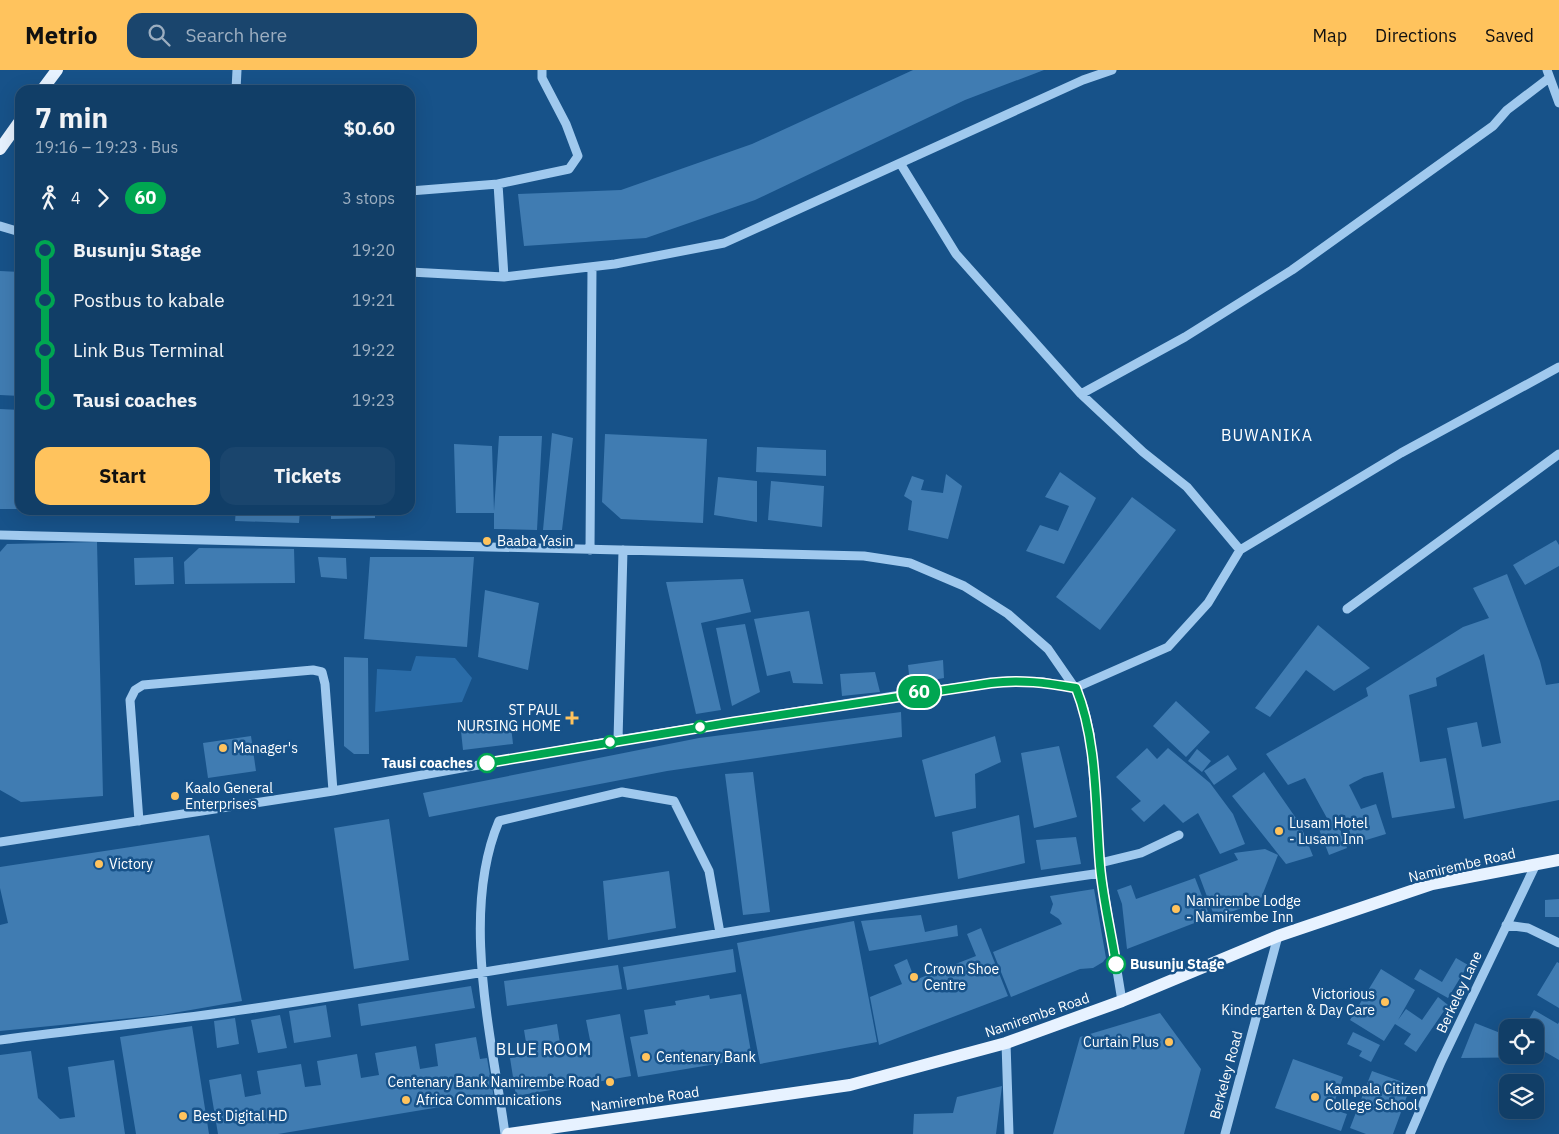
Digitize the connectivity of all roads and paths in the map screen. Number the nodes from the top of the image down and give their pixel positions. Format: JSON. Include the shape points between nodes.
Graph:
{"nodes":[{"id":1,"x":57,"y":70,"type":"edge"},
{"id":2,"x":237,"y":70,"type":"edge"},
{"id":3,"x":542,"y":70,"type":"edge"},
{"id":4,"x":1112,"y":70,"type":"edge"},
{"id":5,"x":1548,"y":74,"type":"edge"},
{"id":6,"x":46,"y":85,"type":"edge"},
{"id":7,"x":236,"y":85,"type":"edge"},
{"id":8,"x":1559,"y":103,"type":"edge"},
{"id":9,"x":15,"y":128,"type":"edge"},
{"id":10,"x":0,"y":149,"type":"edge"},
{"id":11,"x":900,"y":163,"type":"junction"},
{"id":12,"x":498,"y":184,"type":"junction"},
{"id":13,"x":415,"y":191,"type":"edge"},
{"id":14,"x":0,"y":226,"type":"edge"},
{"id":15,"x":15,"y":230,"type":"edge"},
{"id":16,"x":592,"y":267,"type":"junction"},
{"id":17,"x":415,"y":272,"type":"edge"},
{"id":18,"x":504,"y":278,"type":"junction"},
{"id":19,"x":1559,"y":367,"type":"edge"},
{"id":20,"x":1082,"y":394,"type":"junction"},
{"id":21,"x":1559,"y":454,"type":"edge"},
{"id":22,"x":0,"y":535,"type":"edge"},
{"id":23,"x":590,"y":550,"type":"junction"},
{"id":24,"x":623,"y":550,"type":"junction"},
{"id":25,"x":1240,"y":550,"type":"junction"},
{"id":26,"x":1347,"y":609,"type":"dead end"},
{"id":27,"x":1076,"y":688,"type":"junction"},
{"id":28,"x":618,"y":740,"type":"junction"},
{"id":29,"x":332,"y":791,"type":"junction"},
{"id":30,"x":139,"y":822,"type":"junction"},
{"id":31,"x":1180,"y":835,"type":"dead end"},
{"id":32,"x":0,"y":842,"type":"edge"},
{"id":33,"x":1559,"y":860,"type":"edge"},
{"id":34,"x":1100,"y":863,"type":"junction"},
{"id":35,"x":1536,"y":864,"type":"junction"},
{"id":36,"x":1101,"y":873,"type":"junction"},
{"id":37,"x":1506,"y":925,"type":"junction"},
{"id":38,"x":720,"y":933,"type":"junction"},
{"id":39,"x":1278,"y":936,"type":"junction"},
{"id":40,"x":1559,"y":943,"type":"edge"},
{"id":41,"x":482,"y":972,"type":"junction"},
{"id":42,"x":1122,"y":1001,"type":"junction"},
{"id":43,"x":0,"y":1040,"type":"edge"},
{"id":44,"x":1006,"y":1043,"type":"junction"},
{"id":45,"x":506,"y":1134,"type":"edge"},
{"id":46,"x":1009,"y":1134,"type":"edge"},
{"id":47,"x":1225,"y":1134,"type":"edge"},
{"id":48,"x":1410,"y":1134,"type":"edge"}],
"edges":[{"from":1,"to":6,"type":"main road"},
{"from":2,"to":7,"type":"street"},
{"from":3,"to":12,"type":"street","via":[[542,78],[566,124],[578,156],[569,170]]},
{"from":4,"to":11,"type":"street"},
{"from":5,"to":8,"type":"street"},
{"from":5,"to":20,"type":"street","via":[[1493,126],[1292,270],[1185,337]]},
{"from":9,"to":10,"type":"main road"},
{"from":11,"to":16,"type":"street","via":[[724,243]]},
{"from":11,"to":20,"type":"street","via":[[956,254]]},
{"from":12,"to":13,"type":"street"},
{"from":12,"to":18,"type":"street"},
{"from":14,"to":15,"type":"street"},
{"from":16,"to":18,"type":"street"},
{"from":16,"to":23,"type":"street"},
{"from":17,"to":18,"type":"street"},
{"from":19,"to":25,"type":"street","via":[[1401,453]]},
{"from":20,"to":25,"type":"street","via":[[1187,487]]},
{"from":21,"to":26,"type":"street"},
{"from":22,"to":23,"type":"street"},
{"from":23,"to":24,"type":"street"},
{"from":24,"to":27,"type":"street","via":[[864,556],[910,563],[964,586],[1008,614],[1048,650]]},
{"from":24,"to":28,"type":"street"},
{"from":25,"to":27,"type":"street","via":[[1208,603],[1168,647]]},
{"from":27,"to":28,"type":"street","via":[[1043,682],[1008,681]]},
{"from":27,"to":34,"type":"street","via":[[1090,734]]},
{"from":28,"to":29,"type":"street"},
{"from":29,"to":30,"type":"street"},
{"from":29,"to":30,"type":"street","via":[[322,672],[313,670],[143,685],[134,690],[130,700]]},
{"from":30,"to":32,"type":"street"},
{"from":31,"to":34,"type":"street","via":[[1141,853]]},
{"from":33,"to":35,"type":"main road","name":"Namirembe Road"},
{"from":34,"to":36,"type":"street"},
{"from":35,"to":37,"type":"street","name":"Berkeley Lane"},
{"from":35,"to":39,"type":"main road","name":"Namirembe Road","via":[[1432,884]]},
{"from":36,"to":38,"type":"street"},
{"from":36,"to":42,"type":"street"},
{"from":37,"to":40,"type":"street","via":[[1528,928]]},
{"from":37,"to":48,"type":"street","name":"Berkeley Lane"},
{"from":38,"to":41,"type":"street"},
{"from":38,"to":41,"type":"street","via":[[710,871],[674,801],[622,792],[499,821],[489,845],[479,927]]},
{"from":39,"to":42,"type":"main road","name":"Namirembe Road"},
{"from":39,"to":47,"type":"street","name":"Berkeley Road"},
{"from":41,"to":43,"type":"street","via":[[254,1008]]},
{"from":41,"to":45,"type":"street"},
{"from":42,"to":44,"type":"main road","name":"Namirembe Road"},
{"from":44,"to":45,"type":"main road","name":"Namirembe Road","via":[[850,1085]]},
{"from":44,"to":46,"type":"street"}]}
